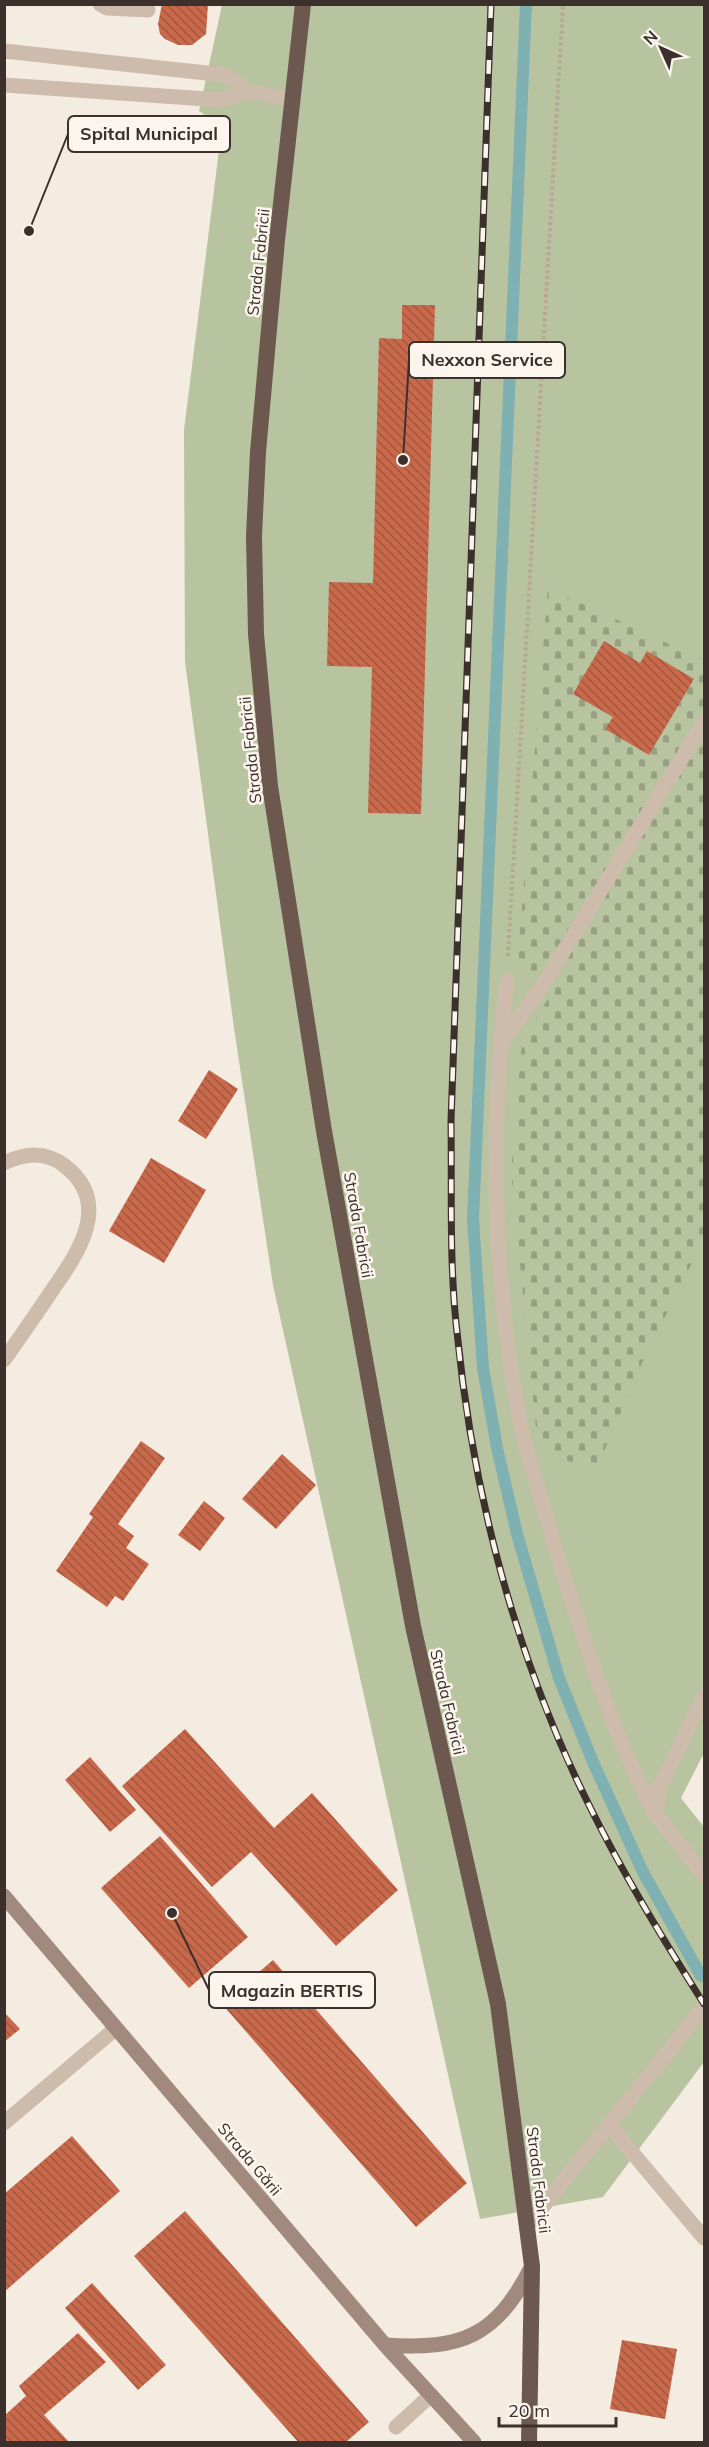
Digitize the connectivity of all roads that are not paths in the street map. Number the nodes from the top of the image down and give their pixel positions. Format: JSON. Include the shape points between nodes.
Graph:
{"nodes":[{"id":1,"x":100,"y":4,"type":"edge"},
{"id":2,"x":303,"y":4,"type":"edge"},
{"id":3,"x":148,"y":10,"type":"dead end"},
{"id":4,"x":6,"y":55,"type":"edge"},
{"id":5,"x":4,"y":85,"type":"edge"},
{"id":6,"x":248,"y":91,"type":"junction"},
{"id":7,"x":293,"y":100,"type":"junction"},
{"id":8,"x":705,"y":722,"type":"edge"},
{"id":9,"x":507,"y":981,"type":"road end"},
{"id":10,"x":500,"y":1044,"type":"junction"},
{"id":11,"x":4,"y":1163,"type":"edge"},
{"id":12,"x":4,"y":1360,"type":"edge"},
{"id":13,"x":705,"y":1695,"type":"edge"},
{"id":14,"x":656,"y":1815,"type":"junction"},
{"id":15,"x":705,"y":1875,"type":"edge"},
{"id":16,"x":4,"y":1896,"type":"edge"},
{"id":17,"x":705,"y":2007,"type":"edge"},
{"id":18,"x":116,"y":2029,"type":"junction"},
{"id":19,"x":4,"y":2123,"type":"edge"},
{"id":20,"x":609,"y":2125,"type":"junction"},
{"id":21,"x":528,"y":2225,"type":"junction"},
{"id":22,"x":705,"y":2238,"type":"edge"},
{"id":23,"x":532,"y":2266,"type":"junction"},
{"id":24,"x":385,"y":2345,"type":"junction"},
{"id":25,"x":431,"y":2395,"type":"junction"},
{"id":26,"x":396,"y":2427,"type":"dead end"},
{"id":27,"x":474,"y":2442,"type":"edge"},
{"id":28,"x":529,"y":2442,"type":"edge"}],
"edges":[{"from":1,"to":3,"type":"street","via":[[107,8]]},
{"from":2,"to":7,"type":"highway","name":"Strada Fabricii"},
{"from":4,"to":6,"type":"street","via":[[225,75]]},
{"from":5,"to":6,"type":"street","via":[[221,100]]},
{"from":6,"to":7,"type":"street"},
{"from":7,"to":21,"type":"highway","name":"Strada Fabricii","via":[[258,452],[254,536],[256,634],[270,786],[324,1131],[411,1614],[498,2004]]},
{"from":8,"to":10,"type":"street","via":[[541,988]]},
{"from":9,"to":10,"type":"street"},
{"from":10,"to":14,"type":"street","via":[[495,1169],[501,1281],[522,1432],[588,1650],[637,1781]]},
{"from":11,"to":12,"type":"street","via":[[33,1154],[50,1156],[65,1166],[84,1189],[89,1218],[79,1251]]},
{"from":13,"to":14,"type":"street","via":[[659,1788]]},
{"from":14,"to":15,"type":"street"},
{"from":16,"to":18,"type":"main road","name":"Strada Gării"},
{"from":17,"to":20,"type":"street"},
{"from":18,"to":19,"type":"street"},
{"from":18,"to":24,"type":"main road","name":"Strada Gării"},
{"from":20,"to":21,"type":"street"},
{"from":20,"to":22,"type":"street"},
{"from":21,"to":23,"type":"highway","name":"Strada Fabricii"},
{"from":23,"to":24,"type":"main road","via":[[519,2291],[488,2326],[446,2344]]},
{"from":23,"to":28,"type":"highway","name":"Strada Fabricii"},
{"from":24,"to":25,"type":"main road","name":"Strada Gării"},
{"from":25,"to":26,"type":"street"},
{"from":25,"to":27,"type":"main road","name":"Strada Gării"}]}
